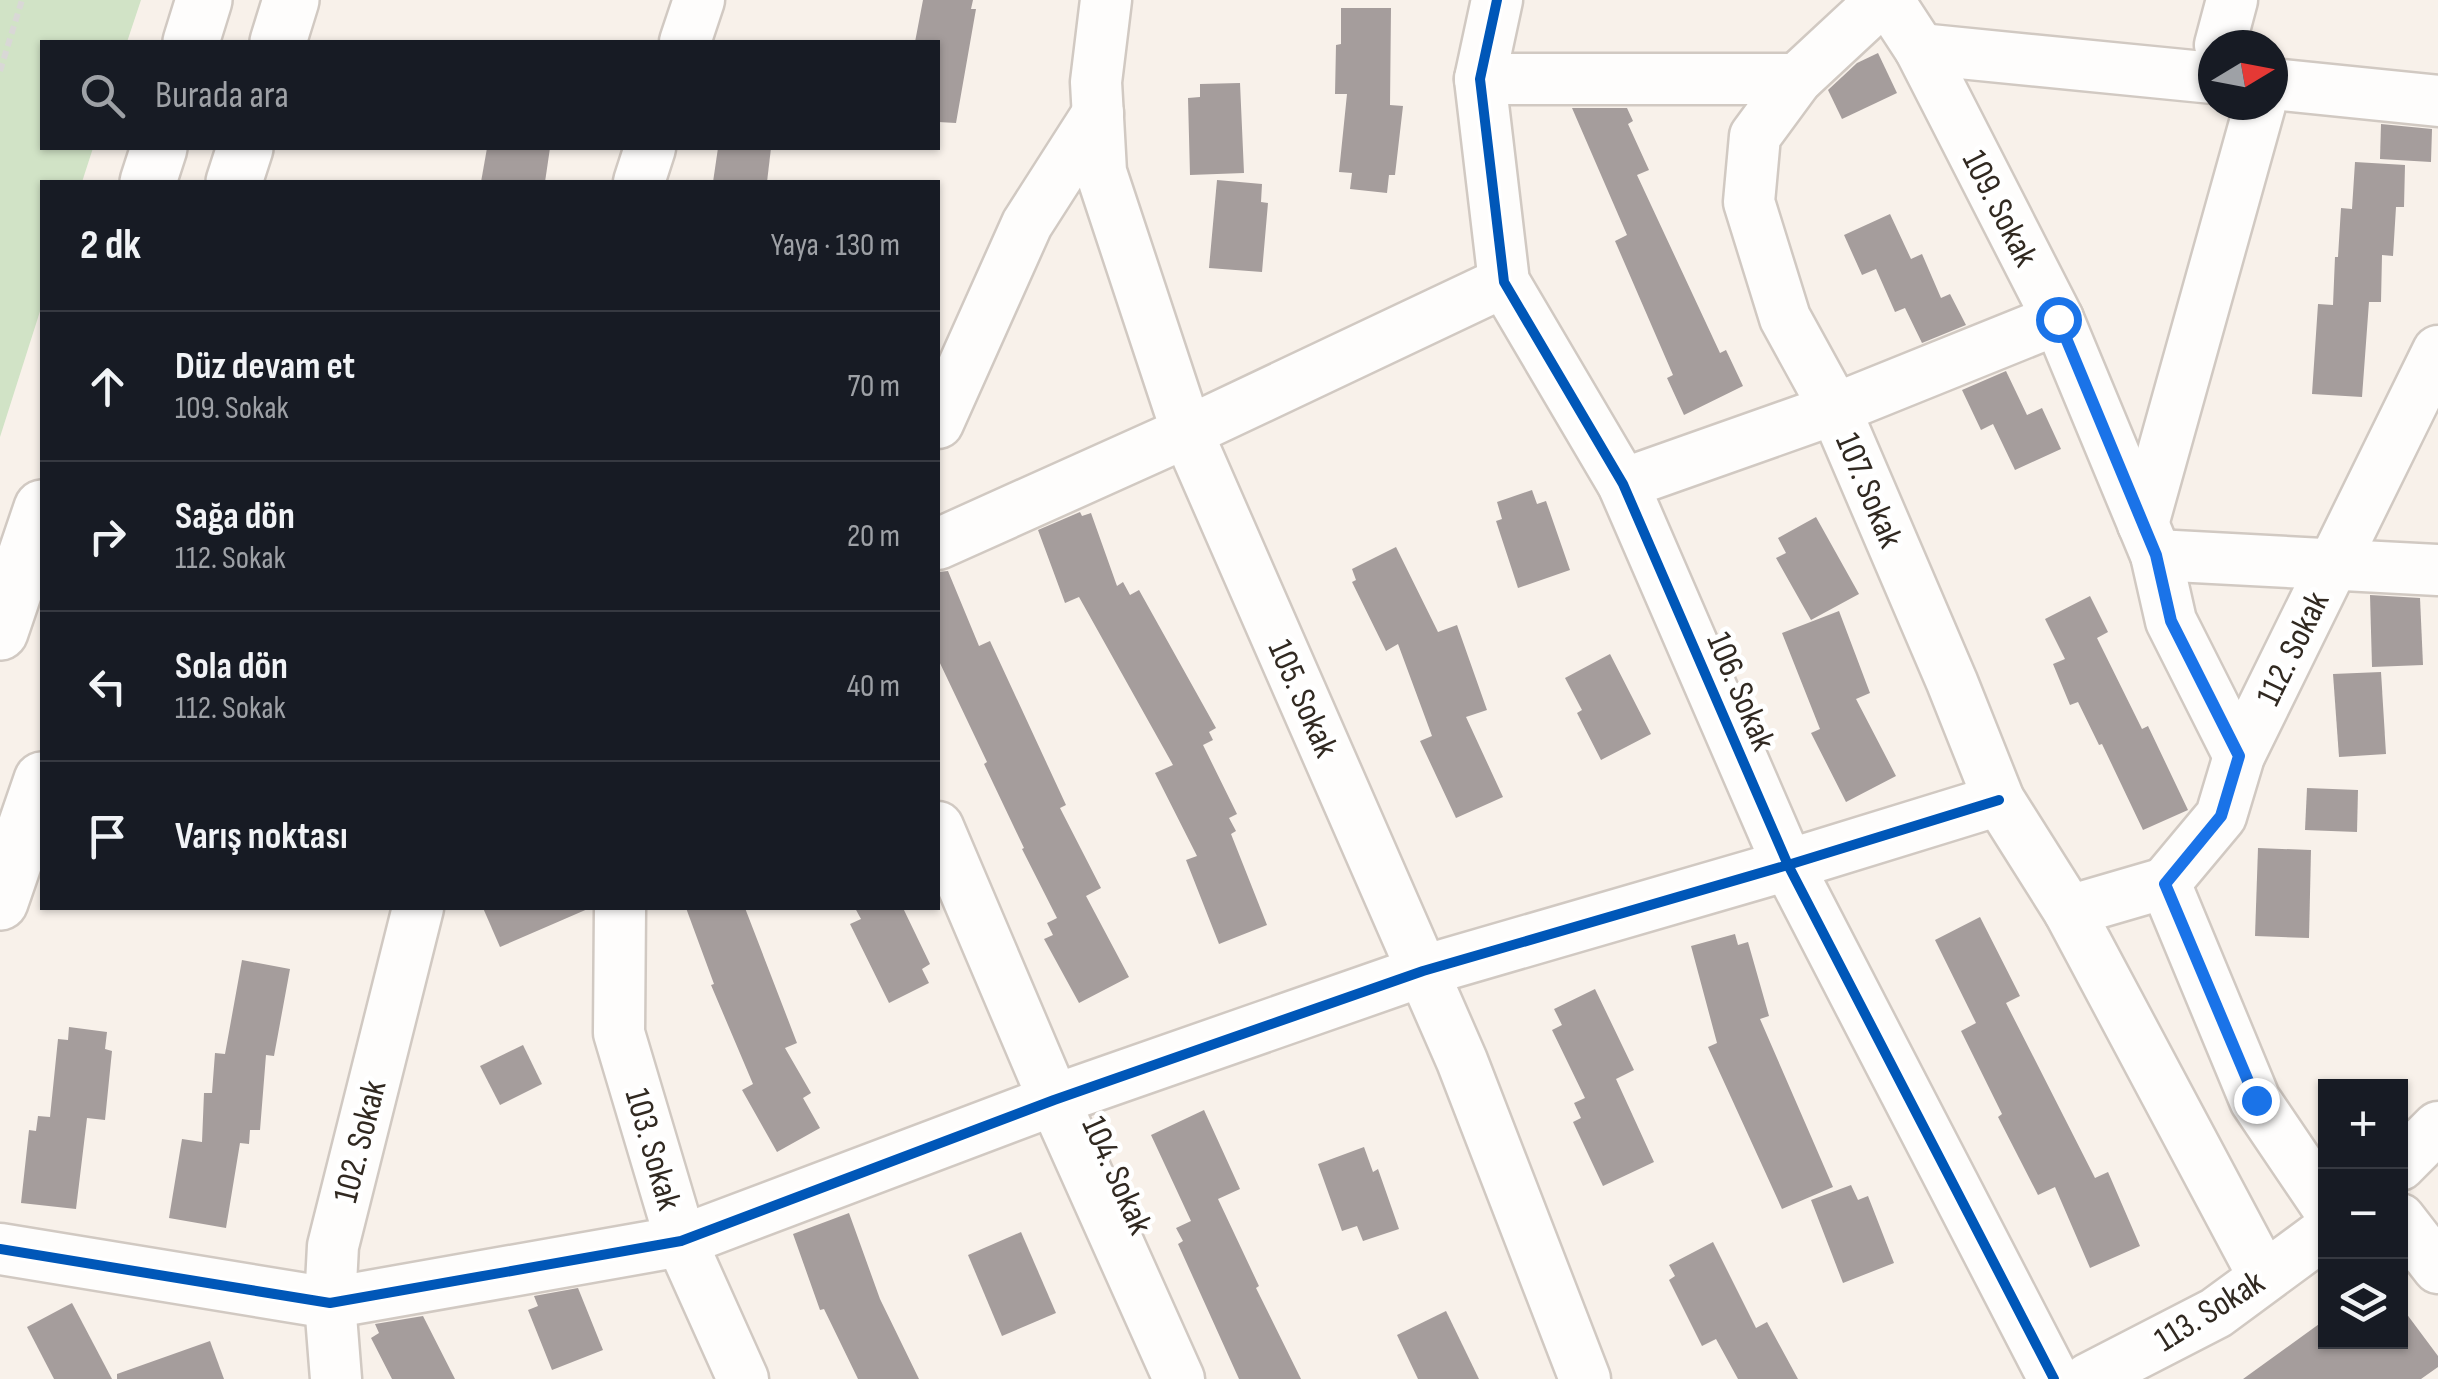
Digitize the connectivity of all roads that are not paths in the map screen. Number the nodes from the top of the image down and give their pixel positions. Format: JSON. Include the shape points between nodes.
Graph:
{"nodes":[{"id":1,"x":204,"y":0,"type":"edge"},
{"id":2,"x":291,"y":0,"type":"edge"},
{"id":3,"x":699,"y":0,"type":"edge"},
{"id":4,"x":1106,"y":0,"type":"edge"},
{"id":5,"x":1496,"y":0,"type":"edge"},
{"id":6,"x":1885,"y":0,"type":"edge"},
{"id":7,"x":2232,"y":0,"type":"edge"},
{"id":8,"x":2224,"y":30,"type":"edge"},
{"id":9,"x":192,"y":40,"type":"edge"},
{"id":10,"x":279,"y":40,"type":"edge"},
{"id":11,"x":686,"y":40,"type":"edge"},
{"id":12,"x":1920,"y":49,"type":"junction"},
{"id":13,"x":2198,"y":75,"type":"edge"},
{"id":14,"x":1480,"y":79,"type":"junction"},
{"id":15,"x":1797,"y":79,"type":"junction"},
{"id":16,"x":2288,"y":86,"type":"edge"},
{"id":17,"x":2438,"y":101,"type":"edge"},
{"id":18,"x":1098,"y":113,"type":"junction"},
{"id":19,"x":2256,"y":120,"type":"edge"},
{"id":20,"x":158,"y":150,"type":"edge"},
{"id":21,"x":244,"y":150,"type":"edge"},
{"id":22,"x":649,"y":150,"type":"edge"},
{"id":23,"x":149,"y":180,"type":"edge"},
{"id":24,"x":235,"y":180,"type":"edge"},
{"id":25,"x":640,"y":180,"type":"edge"},
{"id":26,"x":1504,"y":282,"type":"junction"},
{"id":27,"x":2058,"y":319,"type":"junction"},
{"id":28,"x":2438,"y":351,"type":"edge"},
{"id":29,"x":1834,"y":409,"type":"junction"},
{"id":30,"x":940,"y":419,"type":"edge"},
{"id":31,"x":1187,"y":432,"type":"junction"},
{"id":32,"x":1623,"y":484,"type":"junction"},
{"id":33,"x":40,"y":514,"type":"edge"},
{"id":34,"x":2150,"y":539,"type":"junction"},
{"id":35,"x":940,"y":543,"type":"edge"},
{"id":36,"x":2334,"y":563,"type":"junction"},
{"id":37,"x":2438,"y":570,"type":"edge"},
{"id":38,"x":0,"y":632,"type":"edge"},
{"id":39,"x":2239,"y":756,"type":"junction"},
{"id":40,"x":40,"y":786,"type":"edge"},
{"id":41,"x":1999,"y":800,"type":"junction"},
{"id":42,"x":940,"y":832,"type":"edge"},
{"id":43,"x":1788,"y":866,"type":"junction"},
{"id":44,"x":2165,"y":884,"type":"junction"},
{"id":45,"x":0,"y":902,"type":"edge"},
{"id":46,"x":417,"y":910,"type":"edge"},
{"id":47,"x":620,"y":910,"type":"edge"},
{"id":48,"x":2069,"y":912,"type":"junction"},
{"id":49,"x":1423,"y":972,"type":"junction"},
{"id":50,"x":1054,"y":1100,"type":"junction"},
{"id":51,"x":2438,"y":1126,"type":"edge"},
{"id":52,"x":2408,"y":1157,"type":"edge"},
{"id":53,"x":2318,"y":1192,"type":"edge"},
{"id":54,"x":2408,"y":1229,"type":"edge"},
{"id":55,"x":2318,"y":1238,"type":"edge"},
{"id":56,"x":681,"y":1241,"type":"junction"},
{"id":57,"x":0,"y":1249,"type":"edge"},
{"id":58,"x":2438,"y":1268,"type":"edge"},
{"id":59,"x":2264,"y":1277,"type":"junction"},
{"id":60,"x":330,"y":1303,"type":"junction"},
{"id":61,"x":336,"y":1379,"type":"edge"},
{"id":62,"x":743,"y":1379,"type":"edge"},
{"id":63,"x":1179,"y":1379,"type":"edge"},
{"id":64,"x":1585,"y":1379,"type":"edge"},
{"id":65,"x":2054,"y":1379,"type":"edge"},
{"id":66,"x":2088,"y":1379,"type":"edge"}],
"edges":[{"from":1,"to":9,"type":"main road"},
{"from":2,"to":10,"type":"main road"},
{"from":3,"to":11,"type":"street"},
{"from":4,"to":18,"type":"street","name":"105. Sokak"},
{"from":5,"to":14,"type":"street","name":"106. Sokak"},
{"from":6,"to":12,"type":"street","name":"109. Sokak"},
{"from":6,"to":15,"type":"street","name":"107. Sokak"},
{"from":7,"to":8,"type":"street"},
{"from":12,"to":13,"type":"street"},
{"from":12,"to":27,"type":"street","name":"109. Sokak"},
{"from":14,"to":15,"type":"street"},
{"from":14,"to":26,"type":"street","name":"106. Sokak"},
{"from":15,"to":29,"type":"street","name":"107. Sokak","via":[[1755,136],[1749,202],[1785,318]]},
{"from":16,"to":17,"type":"street"},
{"from":18,"to":30,"type":"street","via":[[1027,224]]},
{"from":18,"to":31,"type":"street","name":"105. Sokak","via":[[1101,172]]},
{"from":19,"to":34,"type":"street"},
{"from":20,"to":23,"type":"main road"},
{"from":21,"to":24,"type":"main road"},
{"from":22,"to":25,"type":"street"},
{"from":26,"to":31,"type":"street"},
{"from":26,"to":32,"type":"street","name":"106. Sokak"},
{"from":27,"to":29,"type":"street"},
{"from":27,"to":34,"type":"street","name":"109. Sokak"},
{"from":28,"to":36,"type":"street","name":"112. Sokak"},
{"from":29,"to":32,"type":"street"},
{"from":29,"to":41,"type":"street","name":"107. Sokak"},
{"from":31,"to":35,"type":"street"},
{"from":31,"to":49,"type":"street","name":"105. Sokak"},
{"from":32,"to":43,"type":"street","name":"106. Sokak"},
{"from":33,"to":38,"type":"main road"},
{"from":34,"to":36,"type":"street"},
{"from":34,"to":39,"type":"street","name":"109. Sokak","via":[[2171,621]]},
{"from":36,"to":37,"type":"street"},
{"from":36,"to":39,"type":"street","name":"112. Sokak"},
{"from":39,"to":44,"type":"street","name":"112. Sokak","via":[[2221,816]]},
{"from":40,"to":45,"type":"main road"},
{"from":41,"to":43,"type":"street"},
{"from":41,"to":48,"type":"street","name":"107. Sokak"},
{"from":42,"to":50,"type":"street","name":"104. Sokak"},
{"from":43,"to":49,"type":"street"},
{"from":43,"to":65,"type":"street","name":"106. Sokak"},
{"from":44,"to":48,"type":"street"},
{"from":44,"to":53,"type":"street","via":[[2256,1100]]},
{"from":46,"to":60,"type":"street","name":"102. Sokak","via":[[332,1246]]},
{"from":47,"to":56,"type":"street","name":"103. Sokak","via":[[620,1033]]},
{"from":48,"to":59,"type":"street","name":"107. Sokak"},
{"from":49,"to":50,"type":"street"},
{"from":49,"to":64,"type":"street","name":"105. Sokak"},
{"from":50,"to":56,"type":"street"},
{"from":50,"to":63,"type":"street","name":"104. Sokak"},
{"from":51,"to":52,"type":"street"},
{"from":54,"to":58,"type":"street"},
{"from":55,"to":59,"type":"street","name":"113. Sokak"},
{"from":56,"to":60,"type":"street"},
{"from":56,"to":62,"type":"street","name":"103. Sokak"},
{"from":57,"to":60,"type":"street"},
{"from":59,"to":66,"type":"street","name":"113. Sokak","via":[[2216,1313]]},
{"from":60,"to":61,"type":"street","name":"102. Sokak"}]}
